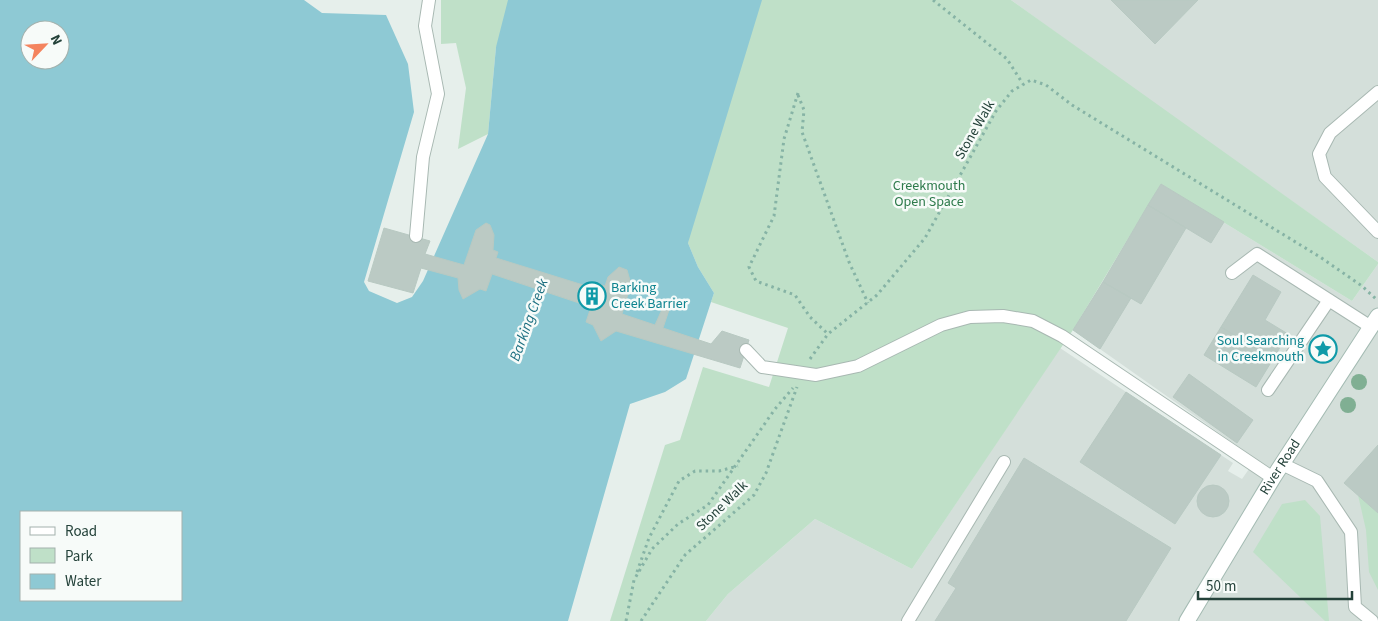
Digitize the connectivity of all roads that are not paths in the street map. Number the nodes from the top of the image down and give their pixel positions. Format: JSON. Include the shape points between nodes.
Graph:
{"nodes":[{"id":1,"x":429,"y":0,"type":"edge"},
{"id":2,"x":1378,"y":92,"type":"edge"},
{"id":3,"x":1378,"y":232,"type":"edge"},
{"id":4,"x":416,"y":236,"type":"dead end"},
{"id":5,"x":1232,"y":274,"type":"dead end"},
{"id":6,"x":1329,"y":300,"type":"junction"},
{"id":7,"x":1375,"y":321,"type":"edge"},
{"id":8,"x":746,"y":350,"type":"dead end"},
{"id":9,"x":1268,"y":390,"type":"dead end"},
{"id":10,"x":1004,"y":462,"type":"dead end"},
{"id":11,"x":1282,"y":464,"type":"junction"},
{"id":12,"x":1273,"y":478,"type":"junction"},
{"id":13,"x":908,"y":621,"type":"edge"},
{"id":14,"x":1187,"y":621,"type":"edge"},
{"id":15,"x":1372,"y":621,"type":"edge"}],
"edges":[{"from":1,"to":4,"type":"lane","via":[[425,26],[438,94],[423,158]]},
{"from":2,"to":3,"type":"lane","via":[[1330,133],[1319,154],[1325,177]]},
{"from":5,"to":6,"type":"lane","via":[[1256,254]]},
{"from":6,"to":7,"type":"lane"},
{"from":6,"to":9,"type":"lane"},
{"from":7,"to":11,"type":"street","name":"River Road"},
{"from":8,"to":12,"type":"lane","via":[[762,367],[800,378],[858,366],[941,325],[970,317],[1003,316],[1032,321],[1062,336]]},
{"from":10,"to":13,"type":"lane"},
{"from":11,"to":12,"type":"street","name":"River Road"},
{"from":11,"to":15,"type":"lane","via":[[1317,481],[1351,532],[1355,606]]},
{"from":12,"to":14,"type":"street","name":"River Road"}]}
